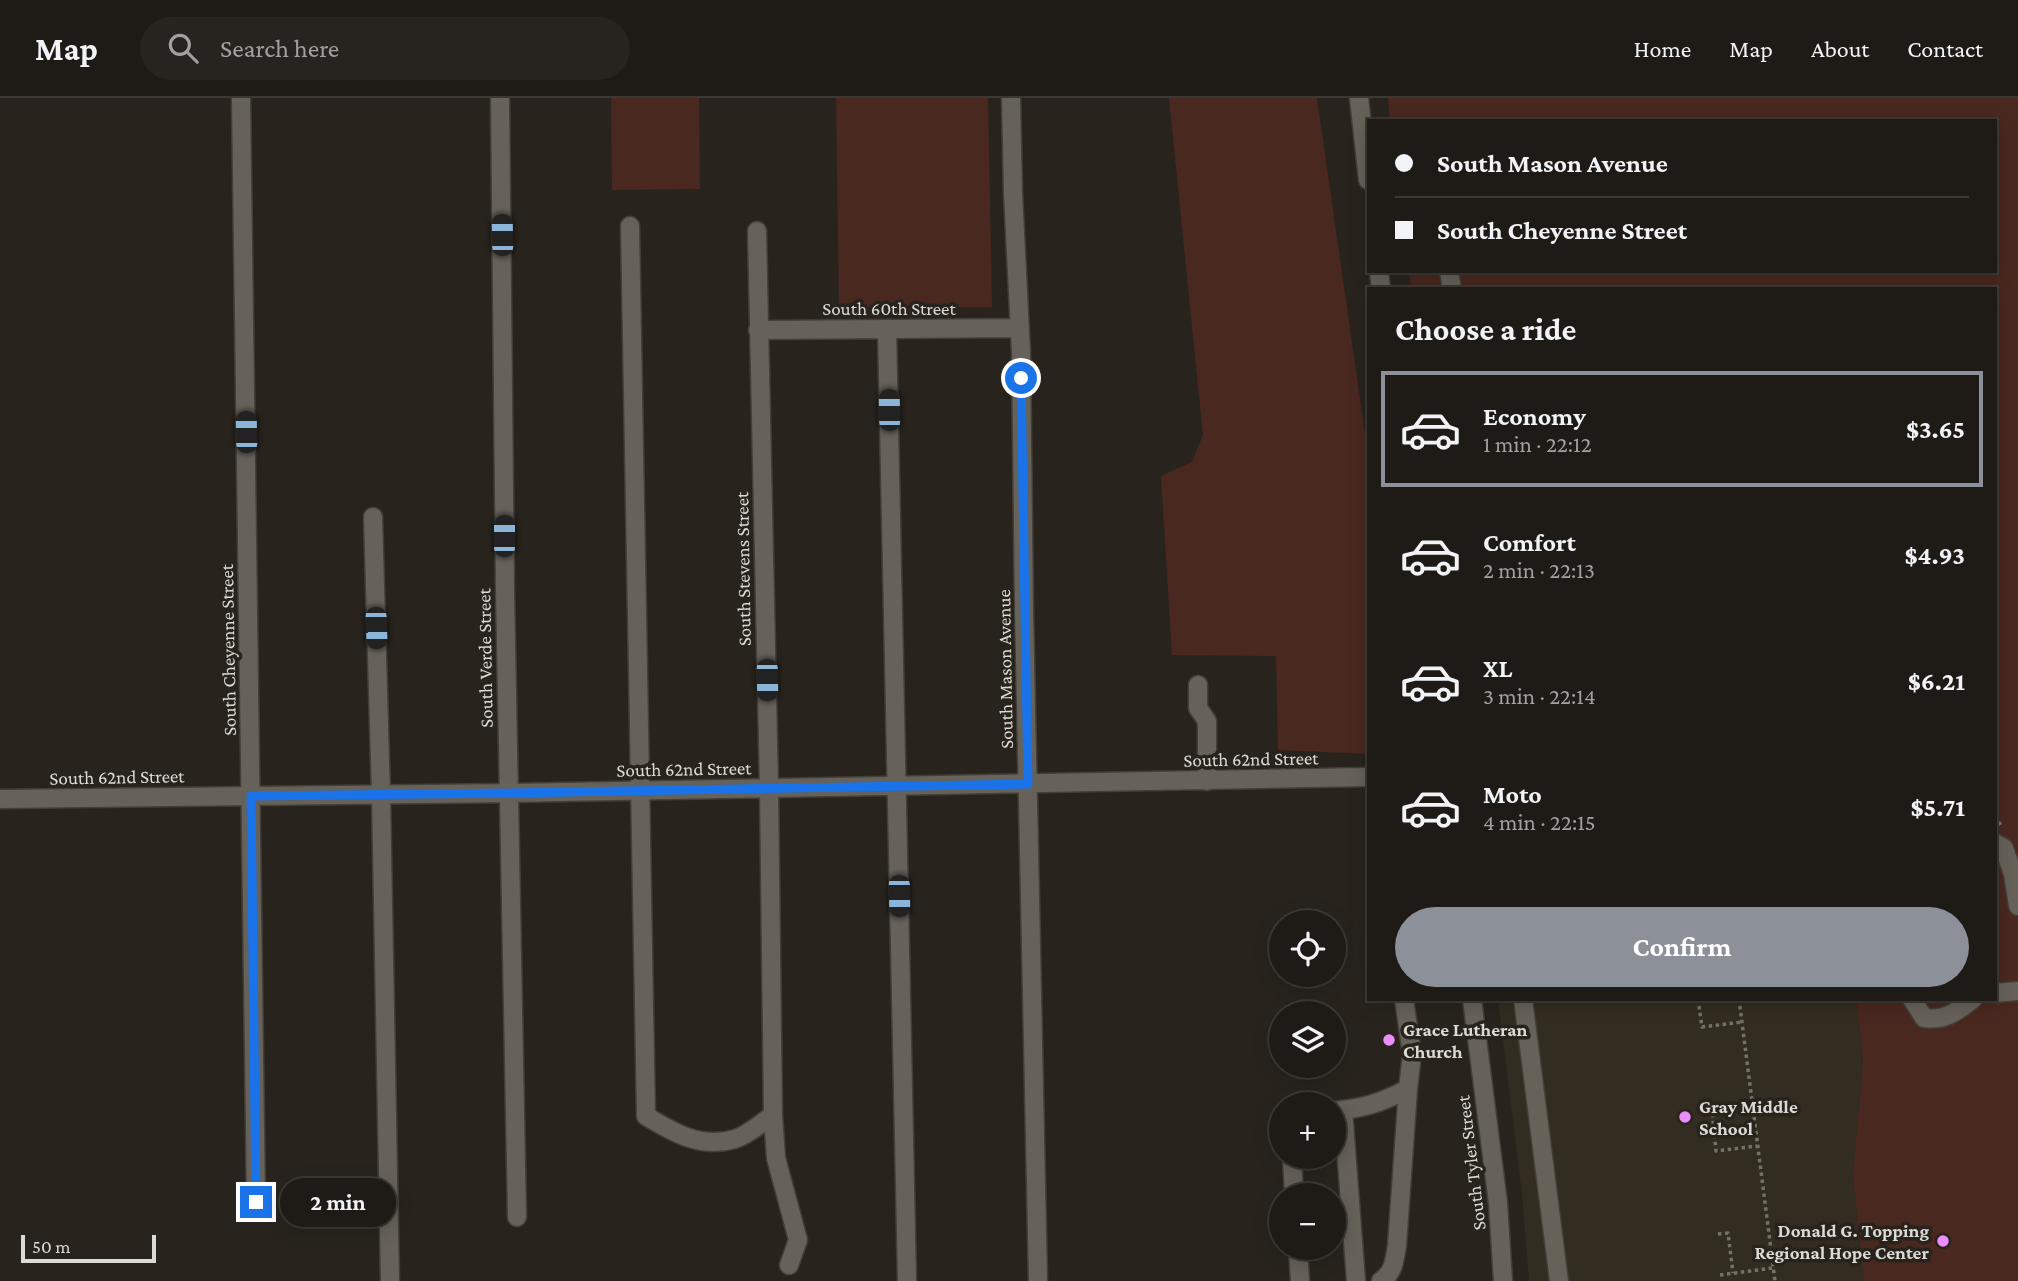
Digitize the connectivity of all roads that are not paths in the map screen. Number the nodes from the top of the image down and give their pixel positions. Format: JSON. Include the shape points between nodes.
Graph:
{"nodes":[{"id":1,"x":241,"y":98,"type":"edge"},
{"id":2,"x":500,"y":98,"type":"edge"},
{"id":3,"x":1359,"y":98,"type":"edge"},
{"id":4,"x":1013,"y":101,"type":"edge"},
{"id":5,"x":1367,"y":171,"type":"edge"},
{"id":6,"x":630,"y":226,"type":"dead end"},
{"id":7,"x":757,"y":230,"type":"dead end"},
{"id":8,"x":1019,"y":328,"type":"junction"},
{"id":9,"x":887,"y":329,"type":"junction"},
{"id":10,"x":758,"y":330,"type":"junction"},
{"id":11,"x":373,"y":517,"type":"dead end"},
{"id":12,"x":1198,"y":685,"type":"dead end"},
{"id":13,"x":1367,"y":777,"type":"edge"},
{"id":14,"x":1207,"y":781,"type":"junction"},
{"id":15,"x":1028,"y":784,"type":"junction"},
{"id":16,"x":896,"y":786,"type":"junction"},
{"id":17,"x":769,"y":788,"type":"junction"},
{"id":18,"x":640,"y":791,"type":"junction"},
{"id":19,"x":510,"y":793,"type":"junction"},
{"id":20,"x":381,"y":795,"type":"junction"},
{"id":21,"x":251,"y":796,"type":"junction"},
{"id":22,"x":0,"y":799,"type":"edge"},
{"id":23,"x":1997,"y":844,"type":"edge"},
{"id":24,"x":2018,"y":906,"type":"edge"},
{"id":25,"x":2018,"y":991,"type":"edge"},
{"id":26,"x":1997,"y":993,"type":"edge"},
{"id":27,"x":1404,"y":1001,"type":"edge"},
{"id":28,"x":1472,"y":1001,"type":"edge"},
{"id":29,"x":1523,"y":1001,"type":"edge"},
{"id":30,"x":1913,"y":1001,"type":"edge"},
{"id":31,"x":1970,"y":1001,"type":"edge"},
{"id":32,"x":1409,"y":1089,"type":"junction"},
{"id":33,"x":1346,"y":1110,"type":"edge"},
{"id":34,"x":773,"y":1115,"type":"junction"},
{"id":35,"x":1344,"y":1169,"type":"edge"},
{"id":36,"x":256,"y":1202,"type":"dead end"},
{"id":37,"x":517,"y":1217,"type":"dead end"},
{"id":38,"x":1299,"y":1260,"type":"edge"},
{"id":39,"x":789,"y":1265,"type":"dead end"},
{"id":40,"x":390,"y":1281,"type":"edge"},
{"id":41,"x":907,"y":1281,"type":"edge"},
{"id":42,"x":1038,"y":1281,"type":"edge"},
{"id":43,"x":1300,"y":1281,"type":"edge"},
{"id":44,"x":1356,"y":1281,"type":"edge"},
{"id":45,"x":1381,"y":1281,"type":"edge"},
{"id":46,"x":1503,"y":1281,"type":"edge"},
{"id":47,"x":1559,"y":1281,"type":"edge"}],
"edges":[{"from":1,"to":21,"type":"street","name":"South Cheyenne Street"},
{"from":2,"to":19,"type":"street","name":"South Verde Street"},
{"from":3,"to":5,"type":"street"},
{"from":4,"to":8,"type":"street","name":"South Mason Avenue"},
{"from":6,"to":18,"type":"street"},
{"from":7,"to":10,"type":"street","name":"South Stevens Street"},
{"from":8,"to":9,"type":"street","name":"South 60th Street"},
{"from":8,"to":15,"type":"street","name":"South Mason Avenue"},
{"from":9,"to":10,"type":"street","name":"South 60th Street"},
{"from":9,"to":16,"type":"street"},
{"from":10,"to":17,"type":"street","name":"South Stevens Street"},
{"from":11,"to":20,"type":"street"},
{"from":12,"to":14,"type":"street","via":[[1198,708],[1206,721]]},
{"from":13,"to":14,"type":"street","name":"South 62nd Street"},
{"from":14,"to":15,"type":"street","name":"South 62nd Street"},
{"from":15,"to":16,"type":"street","name":"South 62nd Street"},
{"from":15,"to":42,"type":"street","name":"South Mason Avenue"},
{"from":16,"to":17,"type":"street","name":"South 62nd Street"},
{"from":16,"to":41,"type":"street"},
{"from":17,"to":18,"type":"street","name":"South 62nd Street"},
{"from":17,"to":34,"type":"street","name":"South Stevens Street"},
{"from":18,"to":19,"type":"street","name":"South 62nd Street"},
{"from":18,"to":34,"type":"street","via":[[646,1116],[678,1135],[709,1142],[736,1139]]},
{"from":19,"to":20,"type":"street","name":"South 62nd Street"},
{"from":19,"to":37,"type":"street","name":"South Verde Street"},
{"from":20,"to":21,"type":"street","name":"South 62nd Street"},
{"from":20,"to":40,"type":"street"},
{"from":21,"to":22,"type":"street","name":"South 62nd Street"},
{"from":21,"to":36,"type":"street","name":"South Cheyenne Street"},
{"from":23,"to":24,"type":"street","via":[[2004,848],[2013,874]]},
{"from":25,"to":26,"type":"street"},
{"from":27,"to":32,"type":"street","via":[[1412,1054]]},
{"from":28,"to":46,"type":"street","name":"South Tyler Street","via":[[1498,1203]]},
{"from":29,"to":47,"type":"street"},
{"from":30,"to":31,"type":"street","via":[[1924,1018],[1936,1020]]},
{"from":32,"to":33,"type":"street","via":[[1381,1103]]},
{"from":32,"to":45,"type":"street","via":[[1397,1245],[1393,1266]]},
{"from":34,"to":39,"type":"street","name":"South Stevens Street","via":[[776,1158],[798,1240]]},
{"from":35,"to":44,"type":"street"},
{"from":38,"to":43,"type":"street"}]}
